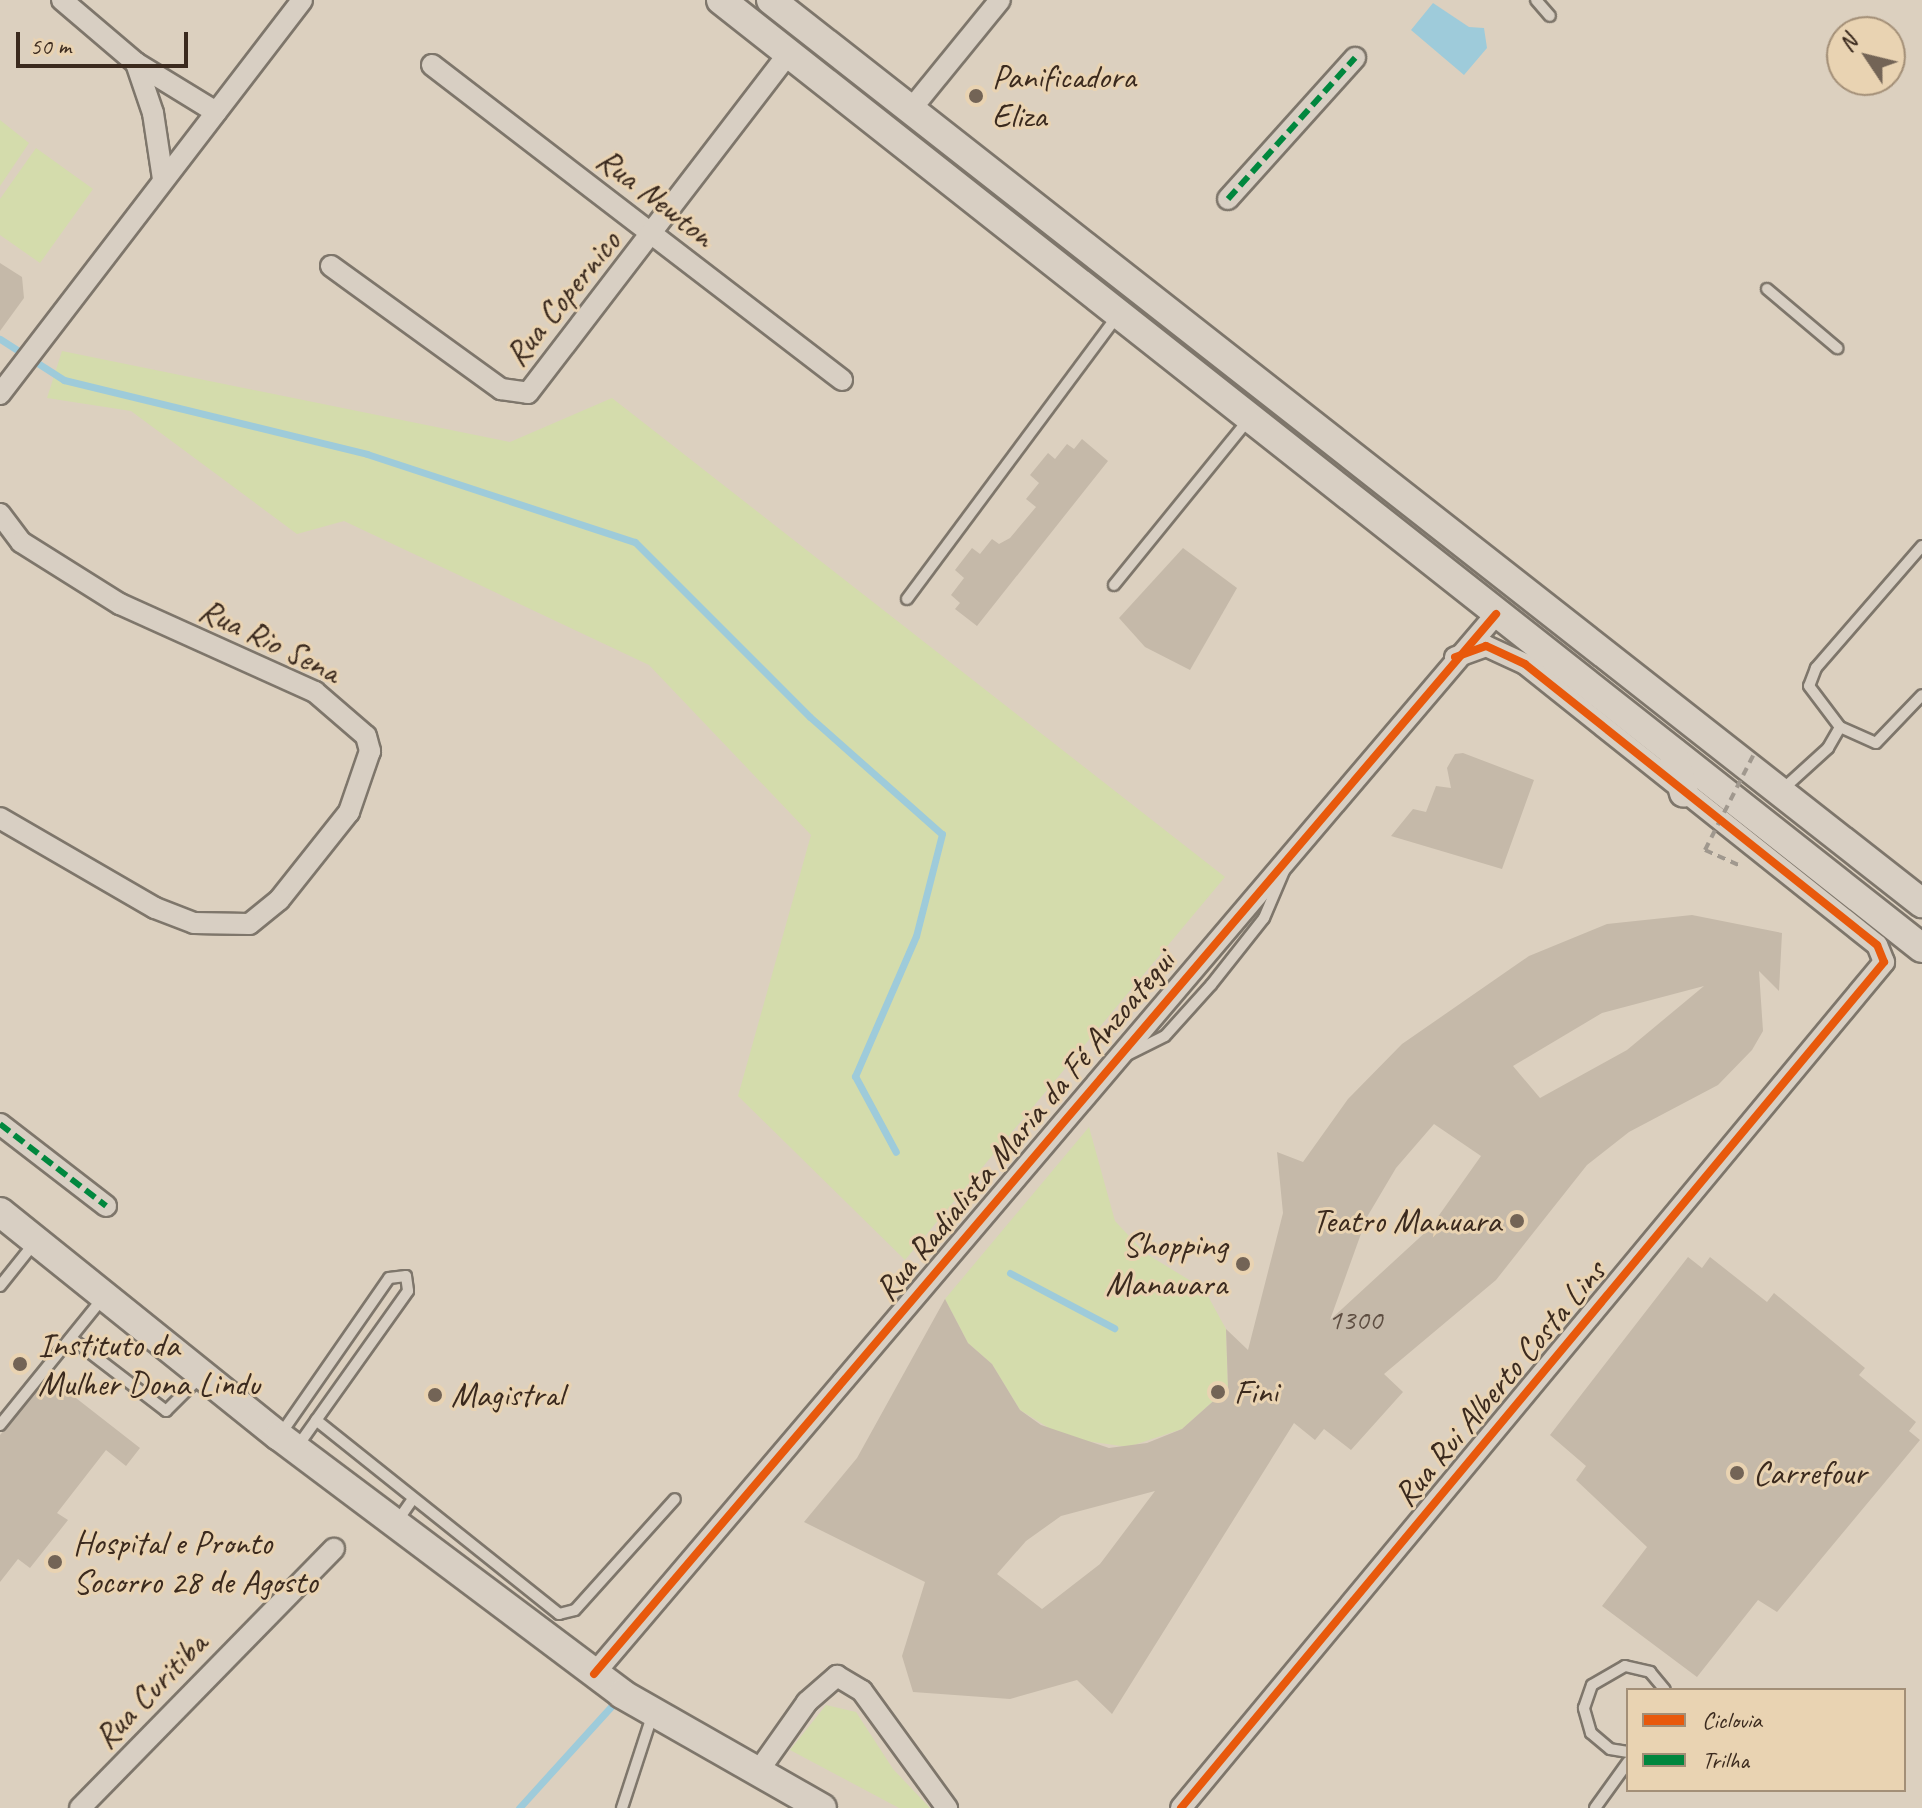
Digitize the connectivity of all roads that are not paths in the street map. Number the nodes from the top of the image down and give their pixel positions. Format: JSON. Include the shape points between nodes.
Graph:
{"nodes":[{"id":1,"x":62,"y":0,"type":"edge"},
{"id":2,"x":302,"y":0,"type":"edge"},
{"id":3,"x":721,"y":0,"type":"edge"},
{"id":4,"x":771,"y":0,"type":"edge"},
{"id":5,"x":1000,"y":0,"type":"edge"},
{"id":6,"x":1536,"y":0,"type":"edge"},
{"id":7,"x":1550,"y":16,"type":"dead end"},
{"id":8,"x":789,"y":53,"type":"junction"},
{"id":9,"x":1355,"y":58,"type":"dead end"},
{"id":10,"x":136,"y":63,"type":"junction"},
{"id":11,"x":432,"y":65,"type":"dead end"},
{"id":12,"x":912,"y":108,"type":"junction"},
{"id":13,"x":216,"y":112,"type":"junction"},
{"id":14,"x":163,"y":179,"type":"junction"},
{"id":15,"x":1228,"y":199,"type":"dead end"},
{"id":16,"x":654,"y":236,"type":"junction"},
{"id":17,"x":331,"y":266,"type":"dead end"},
{"id":18,"x":1767,"y":289,"type":"dead end"},
{"id":19,"x":1121,"y":312,"type":"junction"},
{"id":20,"x":1837,"y":348,"type":"dead end"},
{"id":21,"x":842,"y":380,"type":"dead end"},
{"id":22,"x":4,"y":386,"type":"edge"},
{"id":23,"x":1251,"y":416,"type":"junction"},
{"id":24,"x":0,"y":514,"type":"edge"},
{"id":25,"x":1922,"y":546,"type":"edge"},
{"id":26,"x":1114,"y":585,"type":"dead end"},
{"id":27,"x":907,"y":599,"type":"dead end"},
{"id":28,"x":1496,"y":614,"type":"junction"},
{"id":29,"x":1455,"y":657,"type":"junction"},
{"id":30,"x":1922,"y":695,"type":"edge"},
{"id":31,"x":1570,"y":700,"type":"junction"},
{"id":32,"x":1608,"y":701,"type":"junction"},
{"id":33,"x":1840,"y":727,"type":"junction"},
{"id":34,"x":1673,"y":752,"type":"junction"},
{"id":35,"x":1783,"y":789,"type":"junction"},
{"id":36,"x":1684,"y":793,"type":"junction"},
{"id":37,"x":0,"y":818,"type":"edge"},
{"id":38,"x":1922,"y":903,"type":"edge"},
{"id":39,"x":1922,"y":948,"type":"edge"},
{"id":40,"x":0,"y":1124,"type":"edge"},
{"id":41,"x":106,"y":1206,"type":"dead end"},
{"id":42,"x":0,"y":1212,"type":"edge"},
{"id":43,"x":37,"y":1240,"type":"junction"},
{"id":44,"x":0,"y":1286,"type":"edge"},
{"id":45,"x":107,"y":1294,"type":"junction"},
{"id":46,"x":71,"y":1338,"type":"junction"},
{"id":47,"x":204,"y":1372,"type":"junction"},
{"id":48,"x":316,"y":1420,"type":"junction"},
{"id":49,"x":0,"y":1425,"type":"edge"},
{"id":50,"x":287,"y":1442,"type":"junction"},
{"id":51,"x":413,"y":1499,"type":"junction"},
{"id":52,"x":675,"y":1499,"type":"dead end"},
{"id":53,"x":395,"y":1525,"type":"junction"},
{"id":54,"x":334,"y":1549,"type":"dead end"},
{"id":55,"x":594,"y":1674,"type":"junction"},
{"id":56,"x":1663,"y":1688,"type":"edge"},
{"id":57,"x":653,"y":1714,"type":"junction"},
{"id":58,"x":1626,"y":1752,"type":"edge"},
{"id":59,"x":1626,"y":1765,"type":"edge"},
{"id":60,"x":757,"y":1773,"type":"junction"},
{"id":61,"x":80,"y":1808,"type":"edge"},
{"id":62,"x":622,"y":1808,"type":"edge"},
{"id":63,"x":822,"y":1808,"type":"edge"},
{"id":64,"x":947,"y":1808,"type":"edge"},
{"id":65,"x":1181,"y":1808,"type":"edge"},
{"id":66,"x":1595,"y":1808,"type":"edge"}],
"edges":[{"from":1,"to":10,"type":"street"},
{"from":2,"to":13,"type":"street"},
{"from":3,"to":8,"type":"main road"},
{"from":4,"to":12,"type":"main road"},
{"from":5,"to":12,"type":"street"},
{"from":6,"to":7,"type":"lane"},
{"from":8,"to":16,"type":"street","name":"Rua Copernico"},
{"from":8,"to":19,"type":"main road"},
{"from":9,"to":15,"type":"street"},
{"from":10,"to":13,"type":"street"},
{"from":10,"to":14,"type":"street","via":[[153,113]]},
{"from":11,"to":16,"type":"street","name":"Rua Newton"},
{"from":12,"to":35,"type":"main road","via":[[1439,519],[1591,647]]},
{"from":13,"to":14,"type":"street"},
{"from":14,"to":22,"type":"street"},
{"from":16,"to":17,"type":"street","name":"Rua Copernico","via":[[542,381],[519,395],[501,389]]},
{"from":16,"to":21,"type":"street","name":"Rua Newton"},
{"from":18,"to":20,"type":"lane"},
{"from":19,"to":23,"type":"main road"},
{"from":19,"to":27,"type":"lane"},
{"from":23,"to":26,"type":"lane"},
{"from":23,"to":28,"type":"main road"},
{"from":24,"to":37,"type":"street","name":"Rua Rio Sena","via":[[21,542],[120,604],[315,692],[366,736],[370,751],[349,812],[279,900],[249,924],[194,923],[155,908],[86,862]]},
{"from":25,"to":33,"type":"lane","via":[[1816,668],[1809,686]]},
{"from":28,"to":29,"type":"street","name":"Rua Radialista Maria da Fé Anzoategui"},
{"from":28,"to":32,"type":"main road"},
{"from":29,"to":31,"type":"street","name":"Rua Rui Alberto Costa Lins","via":[[1486,646],[1502,651]]},
{"from":29,"to":55,"type":"street","name":"Rua Radialista Maria da Fé Anzoategui"},
{"from":30,"to":33,"type":"lane","via":[[1876,743]]},
{"from":31,"to":32,"type":"main road"},
{"from":31,"to":36,"type":"street","name":"Rua Rui Alberto Costa Lins"},
{"from":32,"to":34,"type":"main road"},
{"from":33,"to":35,"type":"lane","via":[[1828,748]]},
{"from":34,"to":36,"type":"main road"},
{"from":34,"to":39,"type":"main road"},
{"from":35,"to":38,"type":"main road"},
{"from":36,"to":65,"type":"street","name":"Rua Rui Alberto Costa Lins","via":[[1880,949],[1882,966]]},
{"from":40,"to":41,"type":"street"},
{"from":42,"to":43,"type":"main road"},
{"from":43,"to":44,"type":"lane"},
{"from":43,"to":45,"type":"main road"},
{"from":45,"to":46,"type":"lane"},
{"from":45,"to":47,"type":"main road"},
{"from":46,"to":47,"type":"lane","via":[[166,1411]]},
{"from":46,"to":49,"type":"lane"},
{"from":47,"to":50,"type":"main road"},
{"from":48,"to":50,"type":"lane"},
{"from":48,"to":50,"type":"lane","via":[[408,1291],[406,1276],[389,1278]]},
{"from":48,"to":51,"type":"lane"},
{"from":50,"to":53,"type":"main road"},
{"from":51,"to":52,"type":"lane","via":[[559,1614],[575,1610]]},
{"from":51,"to":53,"type":"lane"},
{"from":53,"to":55,"type":"main road"},
{"from":54,"to":61,"type":"street","name":"Rua Curitiba"},
{"from":55,"to":57,"type":"main road"},
{"from":56,"to":58,"type":"lane","via":[[1650,1672],[1625,1666],[1592,1685],[1584,1708],[1591,1733],[1610,1749]]},
{"from":57,"to":60,"type":"main road"},
{"from":57,"to":62,"type":"lane"},
{"from":59,"to":66,"type":"lane"},
{"from":60,"to":63,"type":"main road"},
{"from":60,"to":64,"type":"street","via":[[807,1702],[837,1676],[862,1691]]}]}
